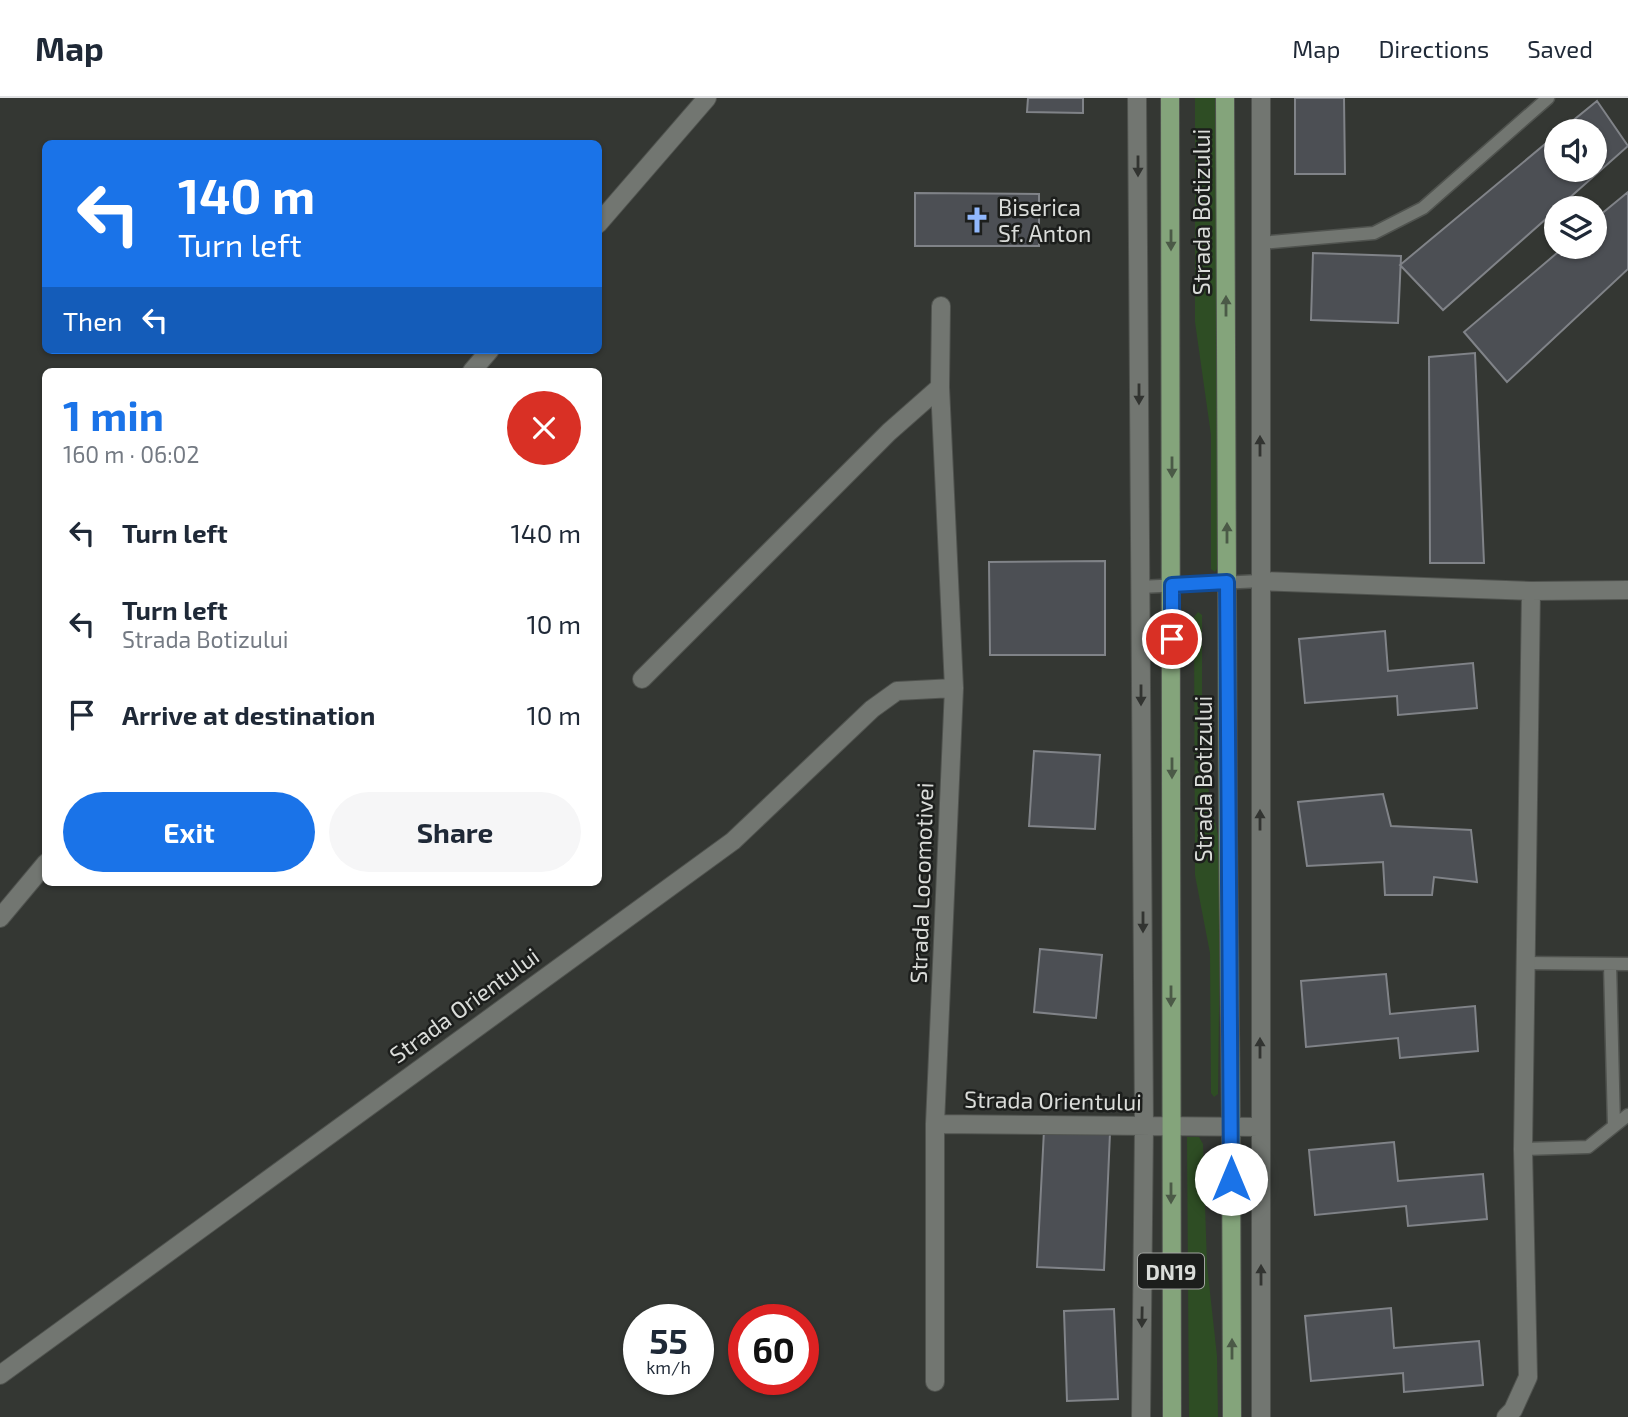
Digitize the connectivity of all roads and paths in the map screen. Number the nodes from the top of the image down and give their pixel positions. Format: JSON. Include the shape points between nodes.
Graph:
{"nodes":[{"id":1,"x":707,"y":98,"type":"edge"},
{"id":2,"x":1137,"y":98,"type":"edge"},
{"id":3,"x":1170,"y":98,"type":"edge"},
{"id":4,"x":1225,"y":98,"type":"edge"},
{"id":5,"x":1261,"y":98,"type":"edge"},
{"id":6,"x":1548,"y":98,"type":"edge"},
{"id":7,"x":602,"y":219,"type":"edge"},
{"id":8,"x":1260,"y":243,"type":"junction"},
{"id":9,"x":941,"y":306,"type":"dead end"},
{"id":10,"x":487,"y":354,"type":"edge"},
{"id":11,"x":475,"y":368,"type":"edge"},
{"id":12,"x":940,"y":387,"type":"junction"},
{"id":13,"x":1260,"y":581,"type":"junction"},
{"id":14,"x":1227,"y":582,"type":"junction"},
{"id":15,"x":1172,"y":585,"type":"junction"},
{"id":16,"x":1140,"y":587,"type":"junction"},
{"id":17,"x":1628,"y":590,"type":"edge"},
{"id":18,"x":1531,"y":591,"type":"junction"},
{"id":19,"x":642,"y":679,"type":"dead end"},
{"id":20,"x":954,"y":688,"type":"junction"},
{"id":21,"x":42,"y":868,"type":"edge"},
{"id":22,"x":0,"y":918,"type":"edge"},
{"id":23,"x":1525,"y":963,"type":"junction"},
{"id":24,"x":1609,"y":964,"type":"junction"},
{"id":25,"x":1628,"y":964,"type":"edge"},
{"id":26,"x":1628,"y":1115,"type":"edge"},
{"id":27,"x":935,"y":1124,"type":"junction"},
{"id":28,"x":1171,"y":1125,"type":"junction"},
{"id":29,"x":1144,"y":1126,"type":"junction"},
{"id":30,"x":1231,"y":1126,"type":"junction"},
{"id":31,"x":1614,"y":1126,"type":"junction"},
{"id":32,"x":1260,"y":1127,"type":"junction"},
{"id":33,"x":1523,"y":1149,"type":"junction"},
{"id":34,"x":0,"y":1375,"type":"edge"},
{"id":35,"x":935,"y":1382,"type":"dead end"},
{"id":36,"x":1141,"y":1417,"type":"edge"},
{"id":37,"x":1172,"y":1417,"type":"edge"},
{"id":38,"x":1232,"y":1417,"type":"edge"},
{"id":39,"x":1261,"y":1417,"type":"edge"},
{"id":40,"x":1506,"y":1417,"type":"edge"}],
"edges":[{"from":1,"to":7,"type":"street"},
{"from":2,"to":16,"type":"street","one_way":true},
{"from":3,"to":15,"type":"main road","name":"Strada Botizului","number":"DN19","one_way":true},
{"from":14,"to":4,"type":"main road","name":"Strada Botizului","number":"DN19","one_way":true},
{"from":5,"to":8,"type":"street"},
{"from":6,"to":8,"type":"lane","via":[[1423,208],[1387,227],[1374,233]]},
{"from":13,"to":8,"type":"street","one_way":true},
{"from":9,"to":12,"type":"street","name":"Strada Locomotivei"},
{"from":10,"to":11,"type":"street"},
{"from":12,"to":19,"type":"street","via":[[889,432]]},
{"from":12,"to":20,"type":"street","name":"Strada Locomotivei"},
{"from":13,"to":14,"type":"lane"},
{"from":13,"to":18,"type":"street"},
{"from":32,"to":13,"type":"street","one_way":true},
{"from":14,"to":15,"type":"lane"},
{"from":14,"to":30,"type":"main road","name":"Strada Botizului","number":"DN19"},
{"from":15,"to":16,"type":"lane"},
{"from":15,"to":28,"type":"main road","name":"Strada Botizului","number":"DN19","one_way":true},
{"from":16,"to":29,"type":"street","one_way":true},
{"from":17,"to":18,"type":"street"},
{"from":18,"to":23,"type":"street"},
{"from":20,"to":27,"type":"street","name":"Strada Locomotivei"},
{"from":20,"to":34,"type":"street","name":"Strada Orientului","via":[[897,691],[872,709],[733,841]]},
{"from":21,"to":22,"type":"street"},
{"from":23,"to":24,"type":"lane"},
{"from":23,"to":33,"type":"street"},
{"from":24,"to":25,"type":"lane"},
{"from":24,"to":31,"type":"lane"},
{"from":26,"to":31,"type":"lane"},
{"from":27,"to":29,"type":"street","name":"Strada Orientului"},
{"from":27,"to":35,"type":"street","name":"Strada Locomotivei"},
{"from":28,"to":29,"type":"street","name":"Strada Orientului"},
{"from":28,"to":30,"type":"street","name":"Strada Orientului"},
{"from":28,"to":37,"type":"main road","name":"Strada Botizului","number":"DN19","one_way":true},
{"from":29,"to":36,"type":"street","one_way":true},
{"from":30,"to":32,"type":"street","name":"Strada Orientului"},
{"from":38,"to":30,"type":"main road","name":"Strada Botizului","number":"DN19","one_way":true},
{"from":31,"to":33,"type":"lane","via":[[1588,1147]]},
{"from":39,"to":32,"type":"street","one_way":true},
{"from":33,"to":40,"type":"street","via":[[1528,1377]]}]}
